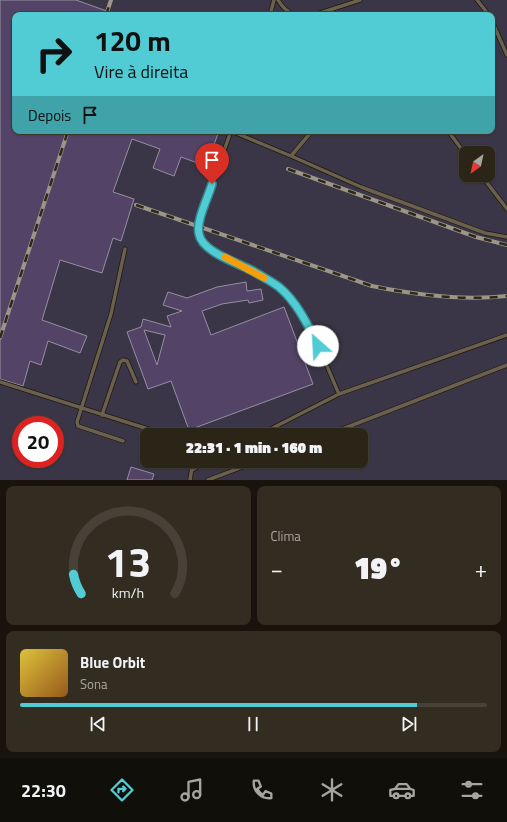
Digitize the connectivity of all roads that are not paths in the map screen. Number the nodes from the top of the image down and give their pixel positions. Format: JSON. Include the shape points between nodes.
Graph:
{"nodes":[{"id":1,"x":274,"y":0,"type":"edge"},
{"id":2,"x":278,"y":0,"type":"edge"},
{"id":3,"x":360,"y":0,"type":"edge"},
{"id":4,"x":477,"y":0,"type":"edge"},
{"id":5,"x":271,"y":12,"type":"edge"},
{"id":6,"x":288,"y":12,"type":"edge"},
{"id":7,"x":323,"y":12,"type":"edge"},
{"id":8,"x":487,"y":12,"type":"edge"},
{"id":9,"x":495,"y":28,"type":"edge"},
{"id":10,"x":507,"y":55,"type":"edge"},
{"id":11,"x":230,"y":134,"type":"edge"},
{"id":12,"x":238,"y":134,"type":"edge"},
{"id":13,"x":309,"y":134,"type":"edge"},
{"id":14,"x":450,"y":134,"type":"edge"},
{"id":15,"x":459,"y":146,"type":"edge"},
{"id":16,"x":291,"y":156,"type":"junction"},
{"id":17,"x":486,"y":182,"type":"edge"},
{"id":18,"x":507,"y":209,"type":"edge"},
{"id":19,"x":507,"y":237,"type":"edge"},
{"id":20,"x":125,"y":249,"type":"dead end"},
{"id":21,"x":507,"y":334,"type":"edge"},
{"id":22,"x":507,"y":365,"type":"edge"},
{"id":23,"x":0,"y":382,"type":"edge"},
{"id":24,"x":136,"y":382,"type":"dead end"},
{"id":25,"x":339,"y":394,"type":"junction"},
{"id":26,"x":82,"y":409,"type":"junction"},
{"id":27,"x":102,"y":415,"type":"junction"},
{"id":28,"x":144,"y":428,"type":"edge"},
{"id":29,"x":272,"y":428,"type":"edge"},
{"id":30,"x":345,"y":428,"type":"edge"},
{"id":31,"x":123,"y":441,"type":"dead end"},
{"id":32,"x":196,"y":468,"type":"edge"},
{"id":33,"x":240,"y":468,"type":"edge"},
{"id":34,"x":192,"y":470,"type":"joint"},
{"id":35,"x":190,"y":480,"type":"edge"},
{"id":36,"x":208,"y":480,"type":"edge"}],
"edges":[{"from":1,"to":5,"type":"lane"},
{"from":2,"to":6,"type":"lane"},
{"from":3,"to":7,"type":"lane"},
{"from":4,"to":8,"type":"lane"},
{"from":9,"to":10,"type":"lane"},
{"from":11,"to":25,"type":"lane","via":[[198,224],[199,236],[214,252],[253,271],[279,288],[297,307],[312,333]]},
{"from":12,"to":16,"type":"lane"},
{"from":13,"to":16,"type":"lane"},
{"from":14,"to":15,"type":"lane"},
{"from":16,"to":19,"type":"lane","via":[[383,195],[484,233]]},
{"from":17,"to":18,"type":"lane"},
{"from":20,"to":26,"type":"lane","via":[[111,314]]},
{"from":21,"to":25,"type":"lane"},
{"from":22,"to":30,"type":"lane"},
{"from":23,"to":26,"type":"lane"},
{"from":24,"to":27,"type":"lane","via":[[127,361],[120,362]]},
{"from":25,"to":29,"type":"lane"},
{"from":26,"to":27,"type":"lane"},
{"from":26,"to":31,"type":"lane","via":[[78,426]]},
{"from":27,"to":28,"type":"lane"},
{"from":32,"to":34,"type":"lane"},
{"from":33,"to":36,"type":"lane"},
{"from":34,"to":35,"type":"lane"}]}
